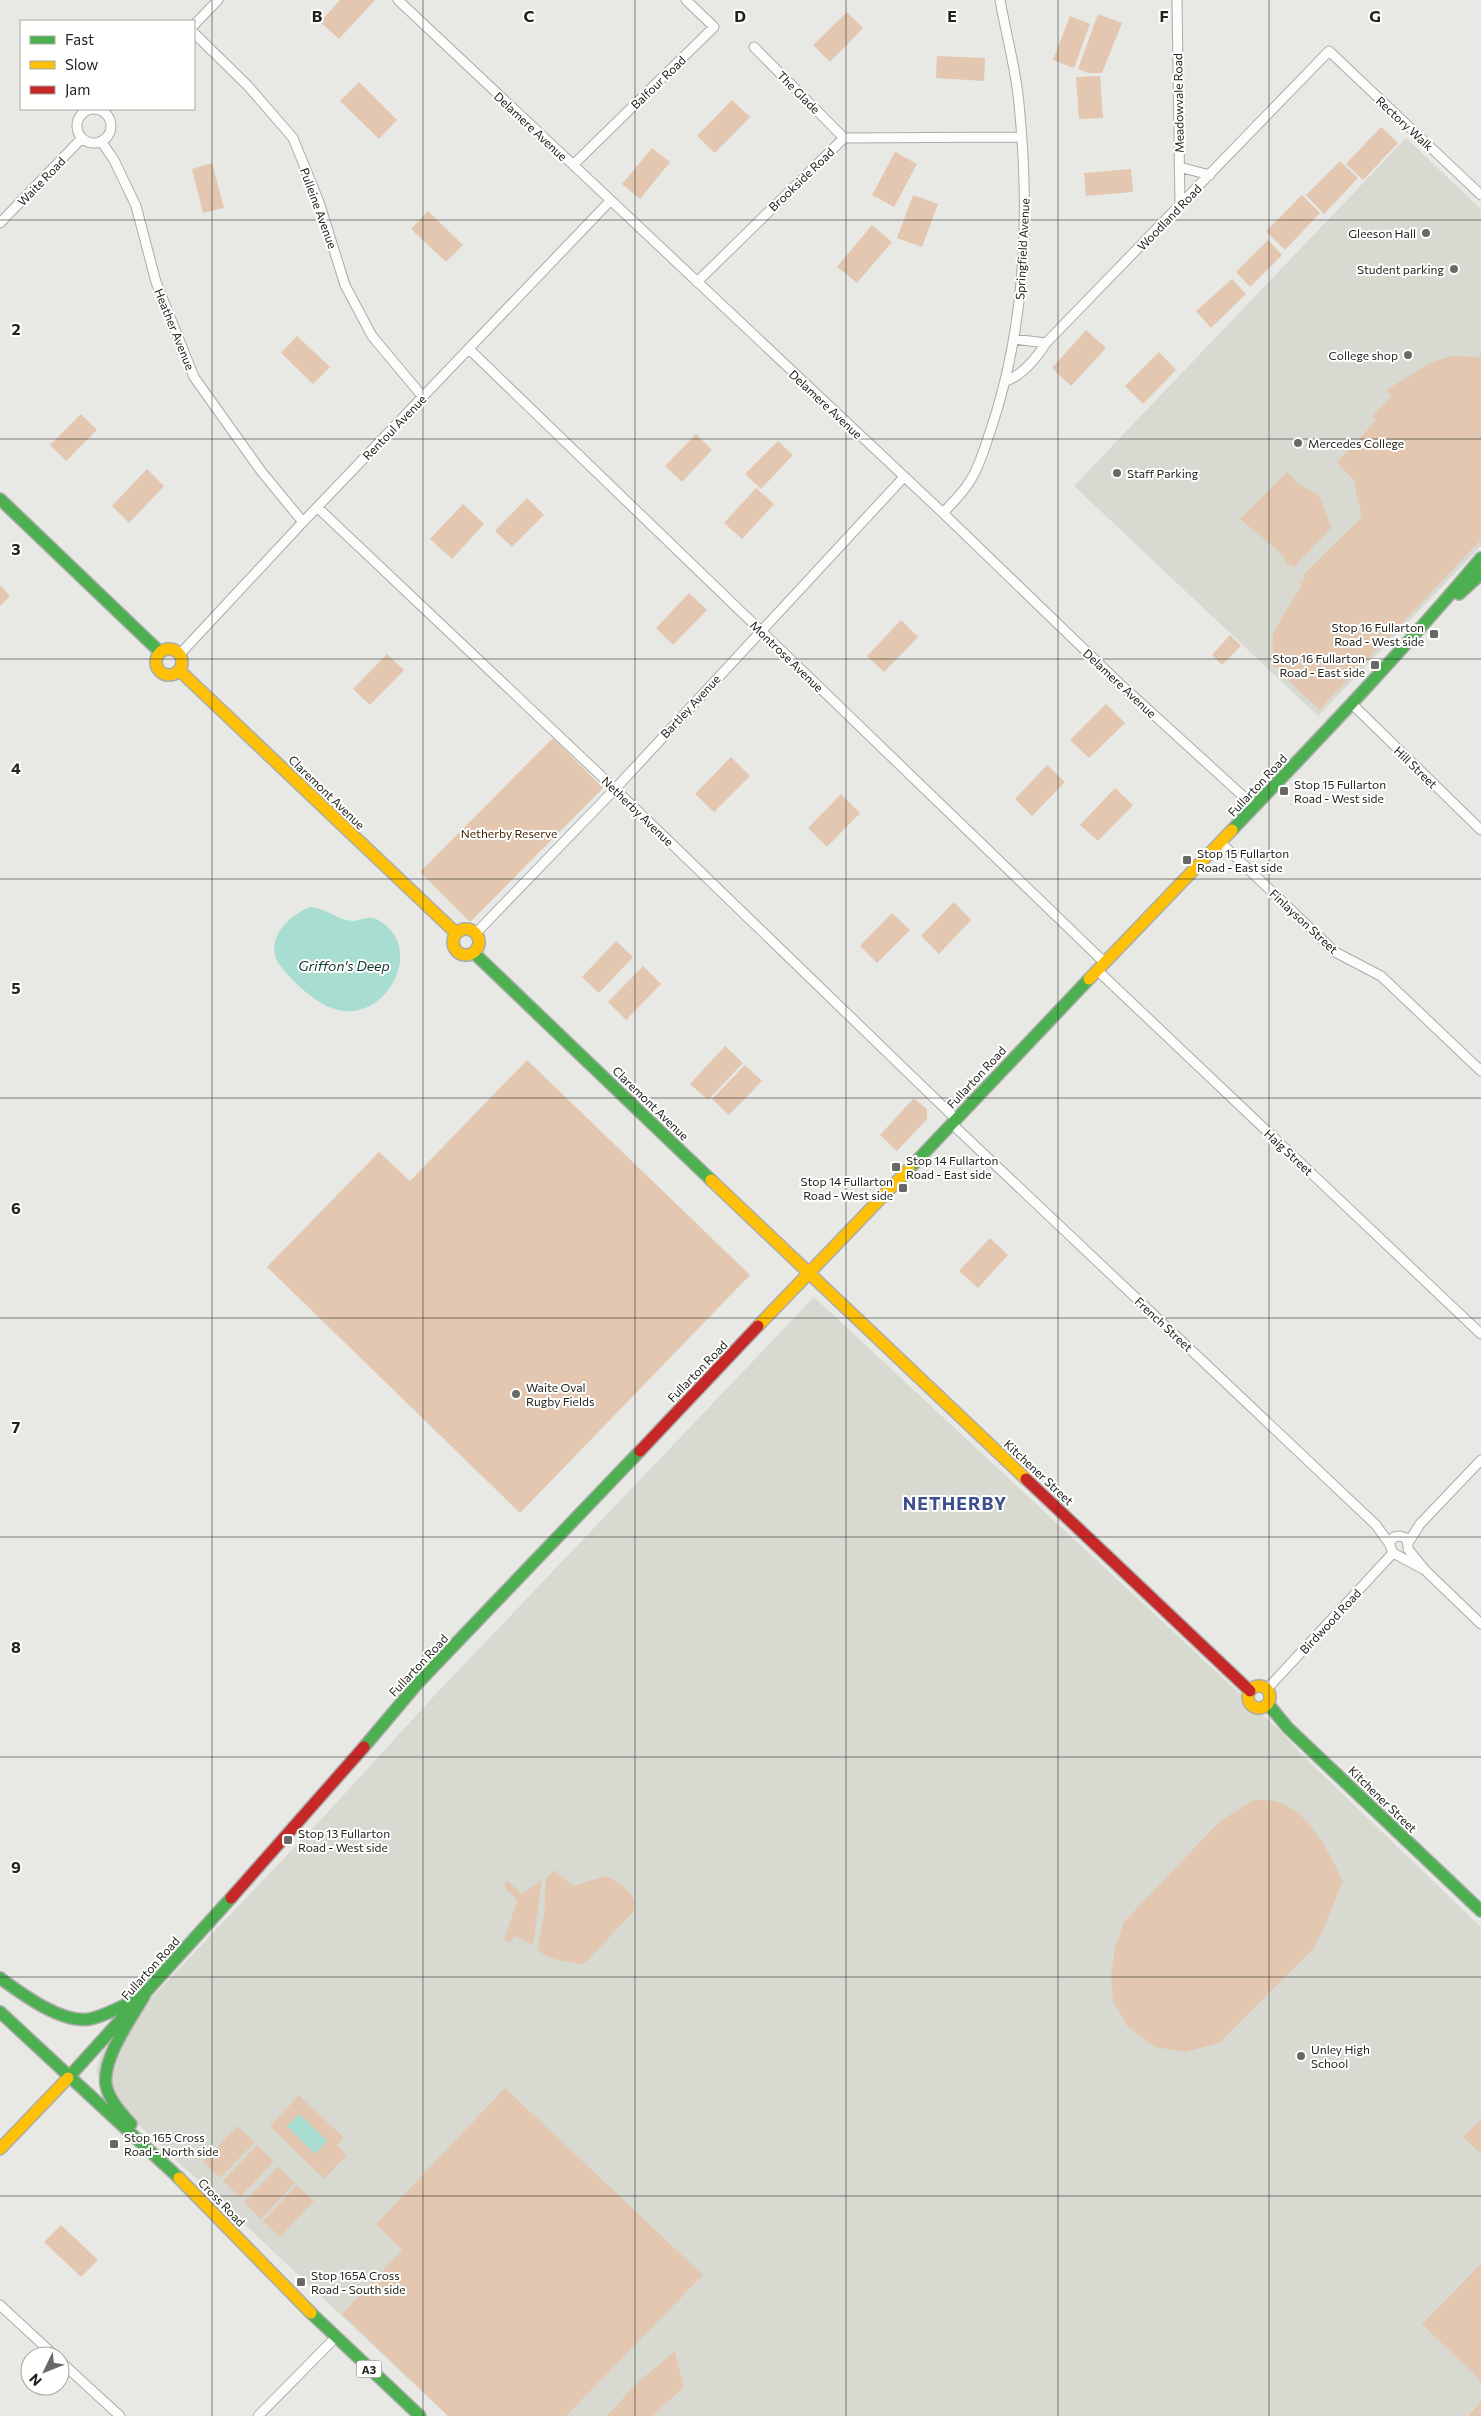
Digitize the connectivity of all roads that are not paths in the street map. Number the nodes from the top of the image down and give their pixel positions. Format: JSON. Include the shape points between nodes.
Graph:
{"nodes":[{"id":1,"x":218,"y":0,"type":"edge"},
{"id":2,"x":398,"y":0,"type":"edge"},
{"id":3,"x":686,"y":0,"type":"edge"},
{"id":4,"x":1000,"y":0,"type":"edge"},
{"id":5,"x":1177,"y":0,"type":"edge"},
{"id":6,"x":195,"y":24,"type":"edge"},
{"id":7,"x":195,"y":34,"type":"edge"},
{"id":8,"x":754,"y":47,"type":"dead end"},
{"id":9,"x":1329,"y":51,"type":"joint"},
{"id":10,"x":109,"y":112,"type":"edge"},
{"id":11,"x":1021,"y":137,"type":"junction"},
{"id":12,"x":82,"y":138,"type":"junction"},
{"id":13,"x":844,"y":138,"type":"junction"},
{"id":14,"x":101,"y":141,"type":"junction"},
{"id":15,"x":573,"y":165,"type":"junction"},
{"id":16,"x":1179,"y":167,"type":"junction"},
{"id":17,"x":1210,"y":175,"type":"junction"},
{"id":18,"x":1481,"y":195,"type":"edge"},
{"id":19,"x":610,"y":201,"type":"junction"},
{"id":20,"x":1180,"y":206,"type":"junction"},
{"id":21,"x":0,"y":223,"type":"edge"},
{"id":22,"x":697,"y":282,"type":"junction"},
{"id":23,"x":1014,"y":339,"type":"junction"},
{"id":24,"x":1046,"y":343,"type":"junction"},
{"id":25,"x":470,"y":350,"type":"junction"},
{"id":26,"x":1006,"y":380,"type":"junction"},
{"id":27,"x":423,"y":398,"type":"junction"},
{"id":28,"x":904,"y":477,"type":"junction"},
{"id":29,"x":0,"y":499,"type":"edge"},
{"id":30,"x":317,"y":507,"type":"junction"},
{"id":31,"x":943,"y":512,"type":"junction"},
{"id":32,"x":303,"y":522,"type":"junction"},
{"id":33,"x":1481,"y":558,"type":"edge"},
{"id":34,"x":1480,"y":577,"type":"edge"},
{"id":35,"x":1427,"y":622,"type":"junction"},
{"id":36,"x":760,"y":630,"type":"junction"},
{"id":37,"x":160,"y":652,"type":"junction"},
{"id":38,"x":180,"y":654,"type":"junction"},
{"id":39,"x":179,"y":670,"type":"junction"},
{"id":40,"x":1352,"y":704,"type":"junction"},
{"id":41,"x":614,"y":788,"type":"junction"},
{"id":42,"x":1255,"y":807,"type":"junction"},
{"id":43,"x":1481,"y":830,"type":"edge"},
{"id":44,"x":1221,"y":843,"type":"junction"},
{"id":45,"x":476,"y":933,"type":"junction"},
{"id":46,"x":456,"y":934,"type":"junction"},
{"id":47,"x":474,"y":953,"type":"junction"},
{"id":48,"x":1100,"y":966,"type":"junction"},
{"id":49,"x":1481,"y":1071,"type":"edge"},
{"id":50,"x":953,"y":1121,"type":"junction"},
{"id":51,"x":809,"y":1274,"type":"junction"},
{"id":52,"x":1481,"y":1334,"type":"edge"},
{"id":53,"x":1481,"y":1460,"type":"edge"},
{"id":54,"x":1420,"y":1524,"type":"junction"},
{"id":55,"x":1376,"y":1525,"type":"junction"},
{"id":56,"x":1399,"y":1536,"type":"junction"},
{"id":57,"x":1390,"y":1543,"type":"junction"},
{"id":58,"x":1408,"y":1546,"type":"junction"},
{"id":59,"x":1396,"y":1554,"type":"junction"},
{"id":60,"x":1425,"y":1570,"type":"junction"},
{"id":61,"x":1481,"y":1624,"type":"edge"},
{"id":62,"x":1267,"y":1689,"type":"junction"},
{"id":63,"x":1250,"y":1691,"type":"junction"},
{"id":64,"x":1268,"y":1704,"type":"junction"},
{"id":65,"x":1481,"y":1911,"type":"edge"},
{"id":66,"x":0,"y":1978,"type":"edge"},
{"id":67,"x":144,"y":1996,"type":"junction"},
{"id":68,"x":0,"y":2012,"type":"edge"},
{"id":69,"x":68,"y":2078,"type":"junction"},
{"id":70,"x":0,"y":2149,"type":"edge"},
{"id":71,"x":184,"y":2184,"type":"junction"},
{"id":72,"x":0,"y":2305,"type":"edge"},
{"id":73,"x":336,"y":2337,"type":"junction"},
{"id":74,"x":44,"y":2346,"type":"edge"},
{"id":75,"x":70,"y":2370,"type":"edge"},
{"id":76,"x":120,"y":2416,"type":"edge"},
{"id":77,"x":258,"y":2416,"type":"edge"},
{"id":78,"x":420,"y":2416,"type":"edge"}],
"edges":[{"from":1,"to":6,"type":"street"},
{"from":2,"to":15,"type":"street","name":"Delamere Avenue"},
{"from":3,"to":15,"type":"street","name":"Balfour Road","via":[[714,27]]},
{"from":4,"to":11,"type":"street","name":"Springfield Avenue","via":[[1020,103]]},
{"from":5,"to":16,"type":"street","name":"Meadowvale Road"},
{"from":7,"to":27,"type":"street","name":"Pulleine Avenue","via":[[248,86],[293,138],[319,202],[345,285],[372,336]]},
{"from":8,"to":13,"type":"street","name":"The Glade"},
{"from":9,"to":17,"type":"street","name":"Woodland Road"},
{"from":9,"to":18,"type":"street","name":"Rectory Walk"},
{"from":10,"to":12,"type":"street","via":[[93,110],[84,113],[77,125]]},
{"from":10,"to":14,"type":"street","via":[[110,129]]},
{"from":11,"to":13,"type":"street","name":"Brookside Road"},
{"from":11,"to":23,"type":"street","name":"Springfield Avenue","via":[[1024,251]]},
{"from":12,"to":14,"type":"street","via":[[91,143]]},
{"from":12,"to":21,"type":"street","name":"Waite Road"},
{"from":13,"to":22,"type":"street","name":"Brookside Road"},
{"from":14,"to":32,"type":"street","name":"Heather Avenue","via":[[136,206],[156,282],[194,377],[261,471]]},
{"from":15,"to":19,"type":"street","name":"Delamere Avenue"},
{"from":16,"to":17,"type":"street"},
{"from":16,"to":20,"type":"street","name":"Meadowvale Road"},
{"from":17,"to":20,"type":"street","name":"Woodland Road"},
{"from":19,"to":22,"type":"street","name":"Delamere Avenue"},
{"from":19,"to":25,"type":"street","name":"Rentoul Avenue"},
{"from":20,"to":24,"type":"street","name":"Woodland Road"},
{"from":22,"to":28,"type":"street","name":"Delamere Avenue"},
{"from":23,"to":24,"type":"street"},
{"from":23,"to":26,"type":"street","name":"Springfield Avenue"},
{"from":24,"to":26,"type":"street","name":"Woodland Road","via":[[1019,373]]},
{"from":25,"to":27,"type":"street","name":"Rentoul Avenue"},
{"from":25,"to":36,"type":"street","name":"Montrose Avenue"},
{"from":26,"to":31,"type":"street","name":"Springfield Avenue","via":[[984,450],[970,481]]},
{"from":27,"to":30,"type":"street","name":"Rentoul Avenue"},
{"from":28,"to":31,"type":"street","name":"Delamere Avenue"},
{"from":28,"to":36,"type":"street","name":"Bartley Avenue"},
{"from":29,"to":37,"type":"main road"},
{"from":30,"to":32,"type":"street","name":"Rentoul Avenue"},
{"from":30,"to":41,"type":"street","name":"Netherby Avenue"},
{"from":31,"to":42,"type":"street","name":"Delamere Avenue","via":[[1119,683]]},
{"from":32,"to":38,"type":"street","name":"Rentoul Avenue"},
{"from":33,"to":35,"type":"main road","name":"Fullarton Road"},
{"from":34,"to":35,"type":"main road","name":"Fullarton Road"},
{"from":35,"to":40,"type":"main road","name":"Fullarton Road"},
{"from":36,"to":41,"type":"street","name":"Bartley Avenue"},
{"from":36,"to":48,"type":"street","name":"Montrose Avenue"},
{"from":37,"to":38,"type":"main road","via":[[169,648]]},
{"from":37,"to":39,"type":"main road","via":[[156,665],[163,673],[172,674]]},
{"from":38,"to":39,"type":"main road"},
{"from":39,"to":46,"type":"main road","name":"Claremont Avenue"},
{"from":40,"to":42,"type":"main road","name":"Fullarton Road"},
{"from":40,"to":43,"type":"street","name":"Hill Street"},
{"from":41,"to":45,"type":"street","name":"Bartley Avenue"},
{"from":41,"to":50,"type":"street","name":"Netherby Avenue"},
{"from":42,"to":44,"type":"main road","name":"Fullarton Road"},
{"from":44,"to":48,"type":"main road","name":"Fullarton Road"},
{"from":44,"to":49,"type":"street","name":"Finlayson Street","via":[[1335,952],[1381,976]]},
{"from":45,"to":46,"type":"main road","via":[[468,929]]},
{"from":45,"to":47,"type":"main road","via":[[479,943]]},
{"from":46,"to":47,"type":"main road","via":[[453,942],[456,950],[467,955]]},
{"from":47,"to":51,"type":"main road","name":"Claremont Avenue"},
{"from":48,"to":50,"type":"main road","name":"Fullarton Road"},
{"from":48,"to":52,"type":"street","name":"Haig Street"},
{"from":50,"to":51,"type":"main road","name":"Fullarton Road"},
{"from":50,"to":55,"type":"street","name":"French Street"},
{"from":51,"to":63,"type":"main road","name":"Kitchener Street"},
{"from":51,"to":67,"type":"main road","name":"Fullarton Road","via":[[418,1683]]},
{"from":53,"to":54,"type":"street"},
{"from":54,"to":56,"type":"street"},
{"from":54,"to":58,"type":"street"},
{"from":55,"to":56,"type":"street","name":"French Street"},
{"from":55,"to":57,"type":"street","name":"French Street"},
{"from":56,"to":57,"type":"street"},
{"from":56,"to":58,"type":"street"},
{"from":57,"to":59,"type":"street"},
{"from":58,"to":59,"type":"street","name":"Birdwood Road"},
{"from":58,"to":60,"type":"street"},
{"from":59,"to":60,"type":"street"},
{"from":59,"to":62,"type":"street","name":"Birdwood Road"},
{"from":60,"to":61,"type":"street"},
{"from":62,"to":63,"type":"main road","via":[[1256,1686]]},
{"from":62,"to":64,"type":"main road","via":[[1270,1695]]},
{"from":63,"to":64,"type":"main road","via":[[1252,1704],[1259,1708]]},
{"from":64,"to":65,"type":"main road","name":"Kitchener Street","via":[[1288,1728]]},
{"from":66,"to":67,"type":"main road","via":[[60,2015],[88,2020]]},
{"from":67,"to":69,"type":"main road","name":"Fullarton Road"},
{"from":67,"to":71,"type":"main road","via":[[111,2058],[106,2084],[120,2111]]},
{"from":68,"to":69,"type":"main road","name":"Cross Road","number":"A3"},
{"from":69,"to":70,"type":"main road","name":"Fullarton Road"},
{"from":69,"to":71,"type":"main road","name":"Cross Road","number":"A3"},
{"from":71,"to":73,"type":"main road","name":"Cross Road","number":"A3"},
{"from":72,"to":74,"type":"street"},
{"from":73,"to":77,"type":"street"},
{"from":73,"to":78,"type":"main road","name":"Cross Road","number":"A3"},
{"from":75,"to":76,"type":"street"}]}
